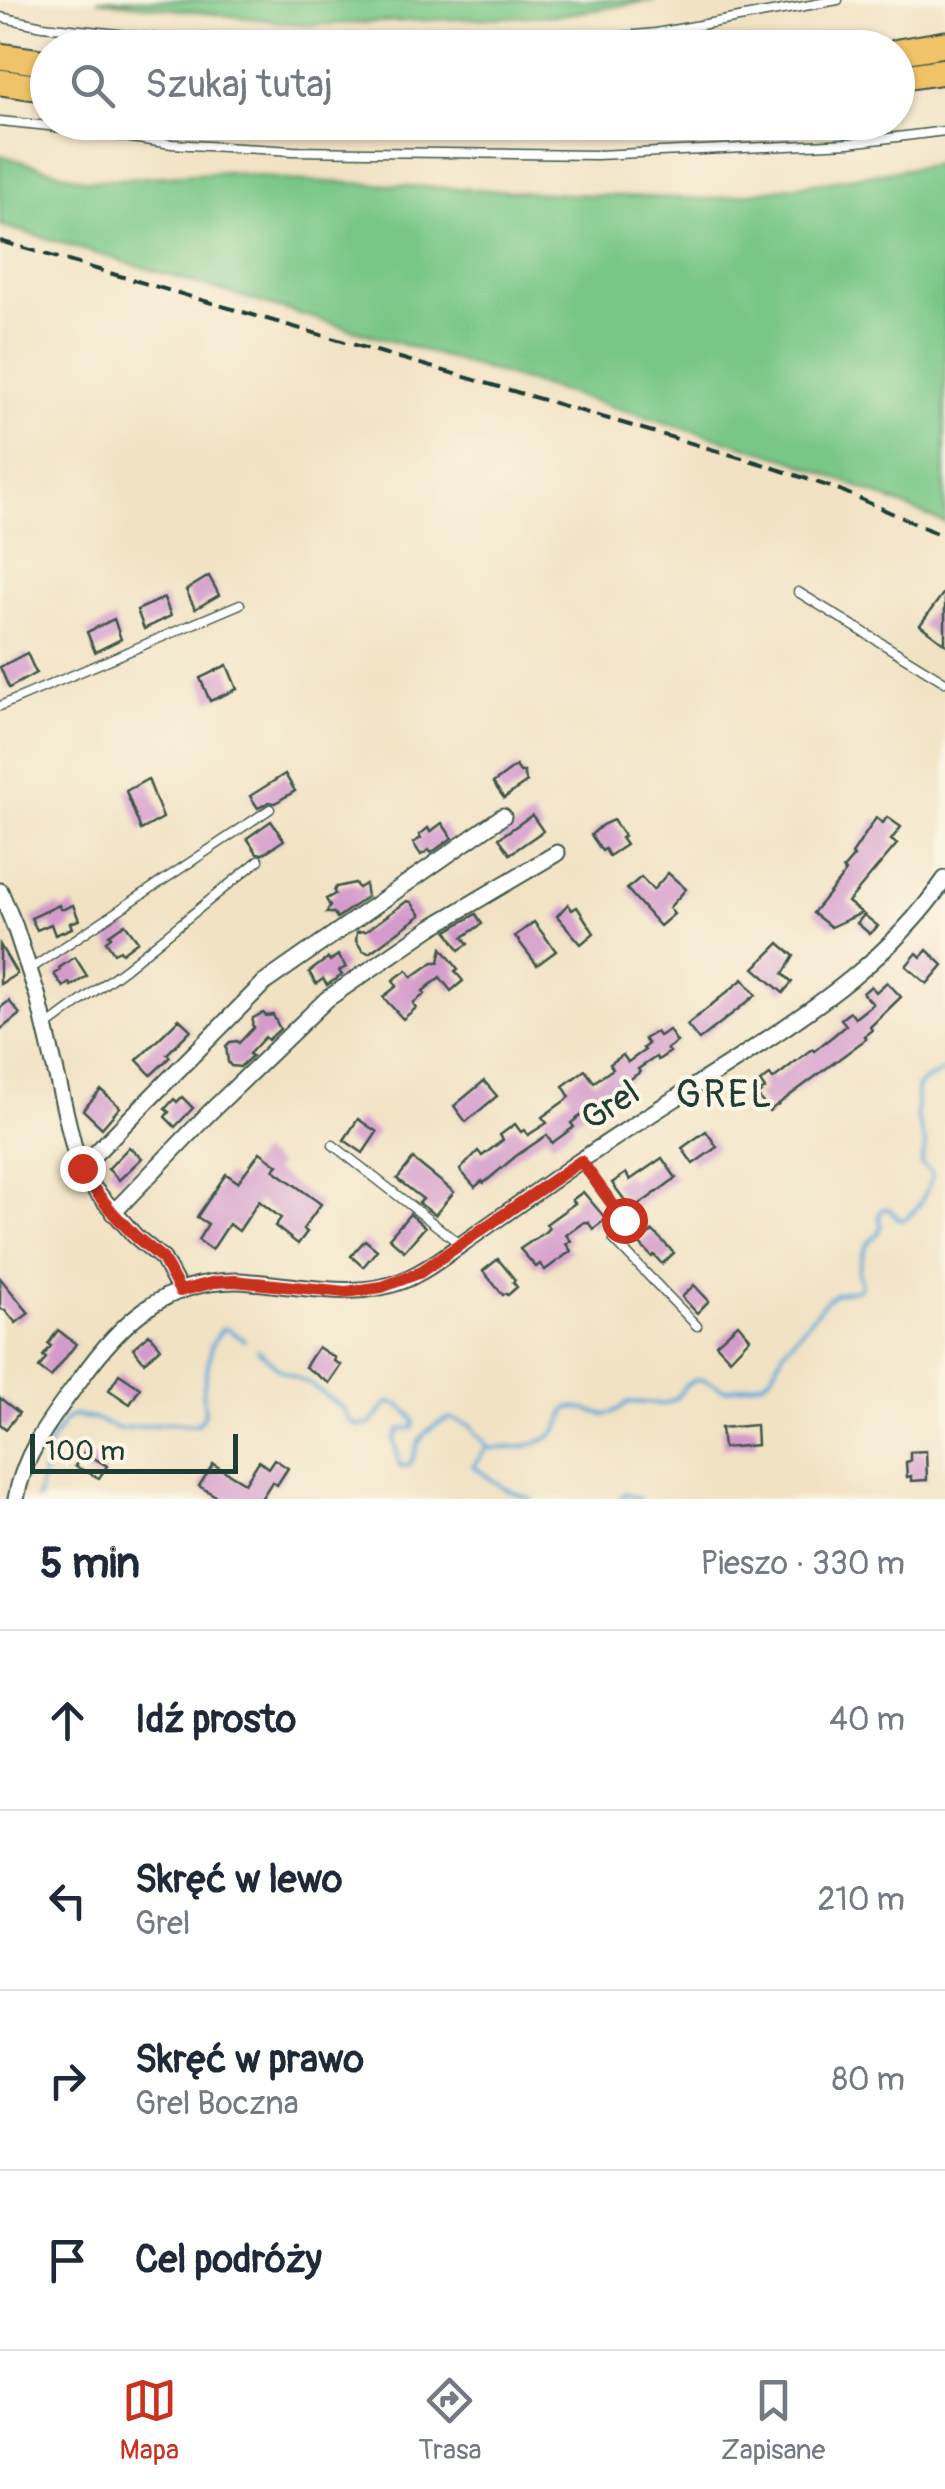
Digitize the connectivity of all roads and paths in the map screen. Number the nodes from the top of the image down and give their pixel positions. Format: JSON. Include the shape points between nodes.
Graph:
{"nodes":[{"id":1,"x":838,"y":0,"type":"edge"},
{"id":2,"x":0,"y":17,"type":"edge"},
{"id":3,"x":80,"y":30,"type":"edge"},
{"id":4,"x":673,"y":30,"type":"edge"},
{"id":5,"x":945,"y":44,"type":"edge"},
{"id":6,"x":915,"y":49,"type":"edge"},
{"id":7,"x":0,"y":56,"type":"edge"},
{"id":8,"x":30,"y":60,"type":"edge"},
{"id":9,"x":945,"y":71,"type":"edge"},
{"id":10,"x":915,"y":75,"type":"edge"},
{"id":11,"x":0,"y":82,"type":"edge"},
{"id":12,"x":30,"y":86,"type":"edge"},
{"id":13,"x":0,"y":121,"type":"edge"},
{"id":14,"x":30,"y":125,"type":"edge"},
{"id":15,"x":945,"y":131,"type":"edge"},
{"id":16,"x":915,"y":134,"type":"edge"},
{"id":17,"x":142,"y":140,"type":"edge"},
{"id":18,"x":866,"y":140,"type":"edge"},
{"id":19,"x":798,"y":592,"type":"dead end"},
{"id":20,"x":240,"y":604,"type":"dead end"},
{"id":21,"x":945,"y":682,"type":"edge"},
{"id":22,"x":0,"y":706,"type":"edge"},
{"id":23,"x":270,"y":809,"type":"dead end"},
{"id":24,"x":504,"y":816,"type":"dead end"},
{"id":25,"x":558,"y":852,"type":"dead end"},
{"id":26,"x":259,"y":860,"type":"dead end"},
{"id":27,"x":945,"y":879,"type":"edge"},
{"id":28,"x":0,"y":891,"type":"edge"},
{"id":29,"x":29,"y":970,"type":"junction"},
{"id":30,"x":45,"y":1028,"type":"junction"},
{"id":31,"x":332,"y":1144,"type":"dead end"},
{"id":32,"x":581,"y":1161,"type":"junction"},
{"id":33,"x":82,"y":1168,"type":"junction"},
{"id":34,"x":113,"y":1213,"type":"junction"},
{"id":35,"x":461,"y":1244,"type":"junction"},
{"id":36,"x":180,"y":1291,"type":"junction"},
{"id":37,"x":696,"y":1326,"type":"dead end"},
{"id":38,"x":16,"y":1499,"type":"edge"}],
"edges":[{"from":1,"to":4,"type":"lane"},
{"from":2,"to":3,"type":"lane"},
{"from":5,"to":6,"type":"main road"},
{"from":7,"to":8,"type":"main road"},
{"from":9,"to":10,"type":"main road"},
{"from":11,"to":12,"type":"main road"},
{"from":13,"to":14,"type":"lane"},
{"from":15,"to":16,"type":"lane"},
{"from":17,"to":18,"type":"lane","via":[[293,150],[596,154]]},
{"from":19,"to":21,"type":"lane"},
{"from":20,"to":22,"type":"lane"},
{"from":23,"to":29,"type":"lane"},
{"from":24,"to":33,"type":"street","via":[[264,983]]},
{"from":25,"to":34,"type":"street","via":[[327,999]]},
{"from":26,"to":30,"type":"lane"},
{"from":27,"to":32,"type":"street","name":"Grel","via":[[888,948],[835,994]]},
{"from":28,"to":29,"type":"street"},
{"from":29,"to":30,"type":"street"},
{"from":30,"to":33,"type":"street"},
{"from":31,"to":35,"type":"lane"},
{"from":32,"to":35,"type":"street","name":"Grel"},
{"from":32,"to":37,"type":"lane","via":[[624,1220],[614,1240]]},
{"from":33,"to":34,"type":"street"},
{"from":34,"to":36,"type":"street","via":[[163,1259]]},
{"from":35,"to":36,"type":"street","name":"Grel","via":[[419,1273],[364,1290],[234,1281]]},
{"from":36,"to":38,"type":"street","name":"Grel","via":[[138,1313],[103,1347],[34,1443]]}]}
